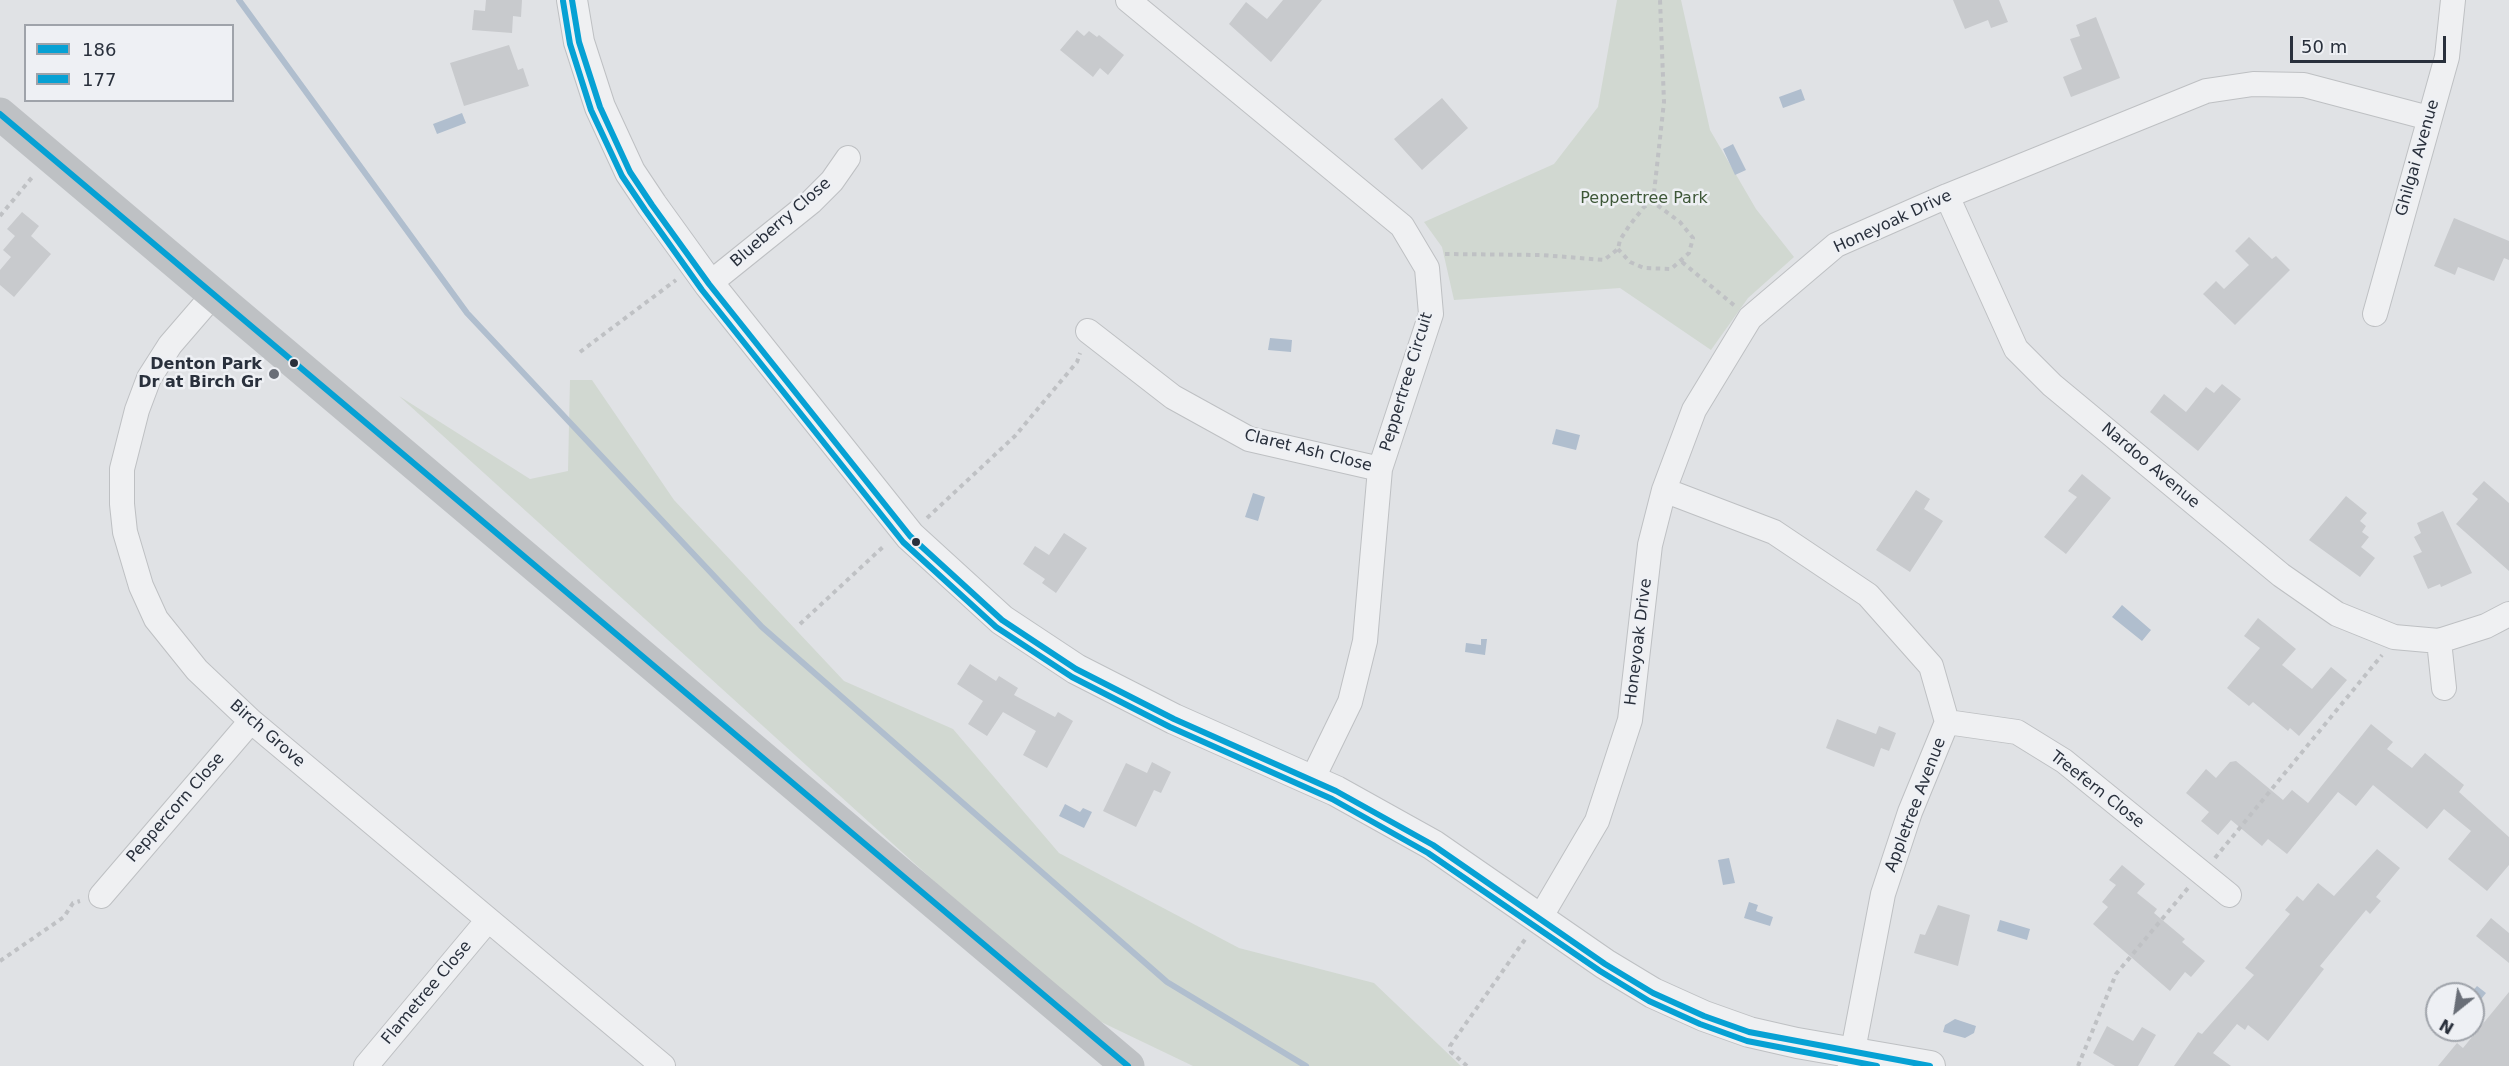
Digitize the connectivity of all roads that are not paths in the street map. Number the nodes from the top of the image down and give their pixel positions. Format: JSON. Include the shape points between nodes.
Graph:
{"nodes":[{"id":1,"x":572,"y":0,"type":"edge"},
{"id":2,"x":1128,"y":0,"type":"edge"},
{"id":3,"x":2453,"y":0,"type":"edge"},
{"id":4,"x":0,"y":114,"type":"edge"},
{"id":5,"x":2429,"y":118,"type":"junction"},
{"id":6,"x":848,"y":158,"type":"dead end"},
{"id":7,"x":1947,"y":196,"type":"junction"},
{"id":8,"x":703,"y":275,"type":"junction"},
{"id":9,"x":214,"y":294,"type":"junction"},
{"id":10,"x":2375,"y":314,"type":"dead end"},
{"id":11,"x":1088,"y":331,"type":"road end"},
{"id":12,"x":1380,"y":469,"type":"junction"},
{"id":13,"x":1665,"y":490,"type":"junction"},
{"id":14,"x":2509,"y":614,"type":"edge"},
{"id":15,"x":2439,"y":641,"type":"junction"},
{"id":16,"x":2444,"y":688,"type":"dead end"},
{"id":17,"x":251,"y":721,"type":"junction"},
{"id":18,"x":1947,"y":722,"type":"junction"},
{"id":19,"x":1312,"y":780,"type":"junction"},
{"id":20,"x":2229,"y":895,"type":"dead end"},
{"id":21,"x":101,"y":896,"type":"road end"},
{"id":22,"x":488,"y":920,"type":"junction"},
{"id":23,"x":1534,"y":928,"type":"junction"},
{"id":24,"x":1851,"y":1059,"type":"edge"},
{"id":25,"x":366,"y":1066,"type":"edge"},
{"id":26,"x":663,"y":1066,"type":"edge"},
{"id":27,"x":1128,"y":1066,"type":"edge"},
{"id":28,"x":1929,"y":1066,"type":"edge"}],
"edges":[{"from":1,"to":8,"type":"street","via":[[579,42],[615,141],[630,172]]},
{"from":2,"to":12,"type":"street","name":"Peppertree Circuit","via":[[1402,226],[1427,268],[1431,314]]},
{"from":3,"to":5,"type":"street","name":"Ghilgai Avenue","via":[[2447,57]]},
{"from":4,"to":9,"type":"main road"},
{"from":5,"to":7,"type":"street","name":"Honeyoak Drive","via":[[2304,85],[2253,84],[2206,91]]},
{"from":5,"to":10,"type":"street","name":"Ghilgai Avenue"},
{"from":6,"to":8,"type":"street","name":"Blueberry Close","via":[[811,202]]},
{"from":7,"to":13,"type":"street","name":"Honeyoak Drive","via":[[1836,245],[1750,318],[1694,410]]},
{"from":7,"to":15,"type":"street","name":"Nardoo Avenue","via":[[2016,349],[2052,386],[2281,576],[2337,614],[2394,637]]},
{"from":8,"to":19,"type":"street","via":[[907,532],[1002,620],[1076,669],[1174,719]]},
{"from":9,"to":17,"type":"street","name":"Birch Grove","via":[[170,345],[149,378],[122,469],[122,504],[135,568],[156,619],[196,670]]},
{"from":9,"to":27,"type":"main road"},
{"from":11,"to":12,"type":"street","name":"Claret Ash Close","via":[[1173,397],[1249,439]]},
{"from":12,"to":19,"type":"street","name":"Peppertree Circuit","via":[[1365,641],[1350,702]]},
{"from":13,"to":18,"type":"street","name":"Appletree Avenue","via":[[1774,532],[1868,595],[1931,666]]},
{"from":13,"to":23,"type":"street","name":"Honeyoak Drive","via":[[1650,545],[1630,720],[1597,821]]},
{"from":14,"to":15,"type":"street","name":"Nardoo Avenue"},
{"from":15,"to":16,"type":"street"},
{"from":17,"to":21,"type":"street","name":"Peppercorn Close"},
{"from":17,"to":22,"type":"street","name":"Birch Grove"},
{"from":18,"to":20,"type":"street","name":"Treefern Close","via":[[2017,732],[2064,761]]},
{"from":18,"to":24,"type":"street","name":"Appletree Avenue","via":[[1910,812],[1883,894]]},
{"from":19,"to":23,"type":"street","via":[[1433,846]]},
{"from":22,"to":25,"type":"street","name":"Flametree Close"},
{"from":22,"to":26,"type":"street","name":"Birch Grove"},
{"from":23,"to":24,"type":"street","via":[[1653,993],[1704,1016]]},
{"from":24,"to":28,"type":"street"}]}
